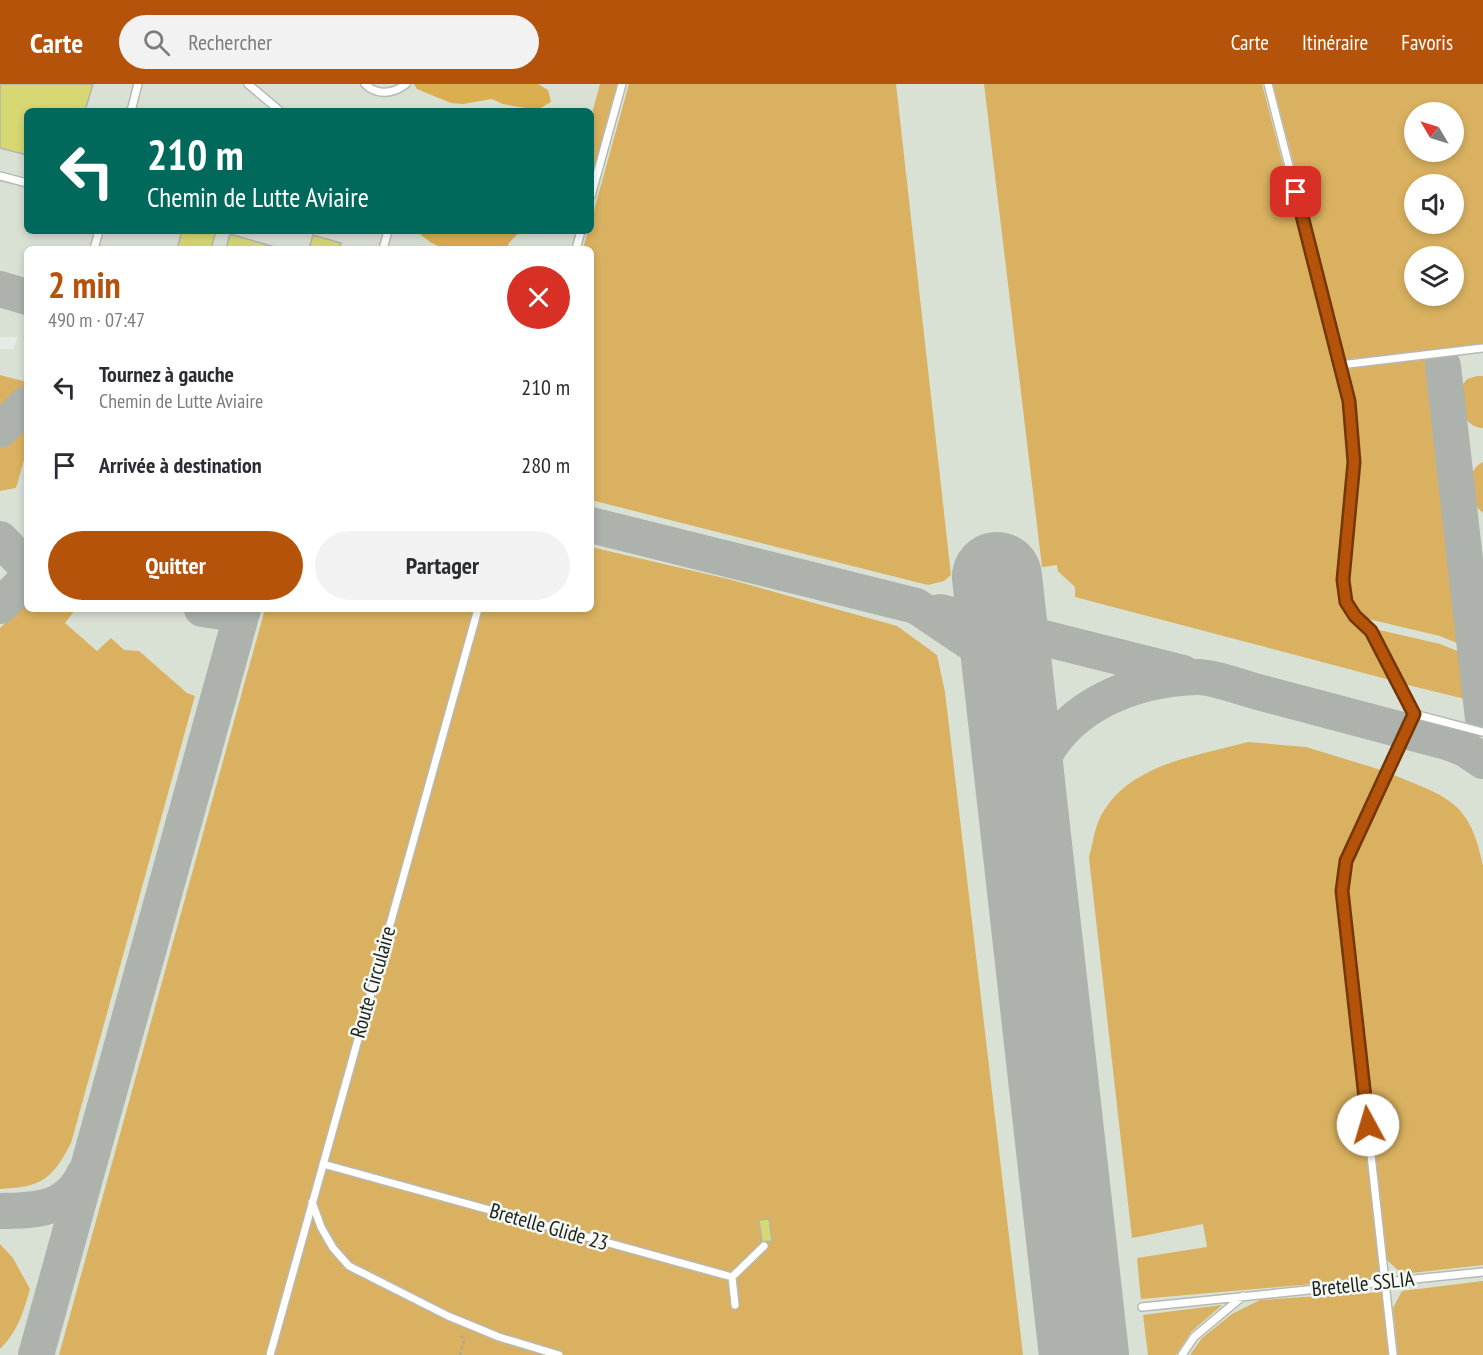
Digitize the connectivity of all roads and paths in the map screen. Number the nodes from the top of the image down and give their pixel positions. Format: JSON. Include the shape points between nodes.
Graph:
{"nodes":[{"id":1,"x":138,"y":84,"type":"edge"},
{"id":2,"x":248,"y":84,"type":"edge"},
{"id":3,"x":365,"y":84,"type":"edge"},
{"id":4,"x":406,"y":84,"type":"edge"},
{"id":5,"x":622,"y":84,"type":"edge"},
{"id":6,"x":1268,"y":84,"type":"edge"},
{"id":7,"x":132,"y":108,"type":"edge"},
{"id":8,"x":276,"y":108,"type":"edge"},
{"id":9,"x":0,"y":176,"type":"edge"},
{"id":10,"x":24,"y":182,"type":"edge"},
{"id":11,"x":594,"y":185,"type":"edge"},
{"id":12,"x":1483,"y":348,"type":"edge"},
{"id":13,"x":1340,"y":365,"type":"junction"},
{"id":14,"x":477,"y":612,"type":"edge"},
{"id":15,"x":1414,"y":714,"type":"junction"},
{"id":16,"x":1483,"y":732,"type":"edge"},
{"id":17,"x":322,"y":1164,"type":"junction"},
{"id":18,"x":312,"y":1202,"type":"junction"},
{"id":19,"x":764,"y":1246,"type":"dead end"},
{"id":20,"x":1483,"y":1272,"type":"edge"},
{"id":21,"x":732,"y":1277,"type":"junction"},
{"id":22,"x":1385,"y":1282,"type":"junction"},
{"id":23,"x":1243,"y":1296,"type":"junction"},
{"id":24,"x":735,"y":1305,"type":"dead end"},
{"id":25,"x":1142,"y":1307,"type":"dead end"},
{"id":26,"x":448,"y":1316,"type":"junction"},
{"id":27,"x":270,"y":1355,"type":"edge"},
{"id":28,"x":459,"y":1355,"type":"edge"},
{"id":29,"x":559,"y":1355,"type":"edge"},
{"id":30,"x":1182,"y":1355,"type":"edge"},
{"id":31,"x":1393,"y":1355,"type":"edge"}],
"edges":[{"from":1,"to":7,"type":"lane"},
{"from":2,"to":8,"type":"lane"},
{"from":3,"to":4,"type":"lane","via":[[379,93]]},
{"from":5,"to":11,"type":"lane"},
{"from":6,"to":13,"type":"lane"},
{"from":9,"to":10,"type":"lane"},
{"from":12,"to":13,"type":"lane"},
{"from":13,"to":15,"type":"lane","via":[[1349,401],[1354,462],[1343,580],[1346,602],[1371,631]]},
{"from":14,"to":17,"type":"lane","name":"Route Circulaire"},
{"from":15,"to":16,"type":"lane"},
{"from":15,"to":22,"type":"lane","via":[[1346,861],[1342,891]]},
{"from":17,"to":18,"type":"lane","name":"Route Circulaire"},
{"from":17,"to":21,"type":"lane","name":"Bretelle Glide 23"},
{"from":18,"to":26,"type":"lane","via":[[329,1241],[349,1266]]},
{"from":18,"to":27,"type":"lane","name":"Route Circulaire"},
{"from":19,"to":21,"type":"lane"},
{"from":20,"to":22,"type":"lane","name":"Bretelle SSLIA"},
{"from":21,"to":24,"type":"lane"},
{"from":22,"to":23,"type":"lane","name":"Bretelle SSLIA"},
{"from":22,"to":31,"type":"lane"},
{"from":23,"to":25,"type":"lane","name":"Bretelle SSLIA"},
{"from":23,"to":30,"type":"lane","via":[[1194,1337]]},
{"from":26,"to":28,"type":"path","via":[[464,1341]]},
{"from":26,"to":29,"type":"lane"}]}
